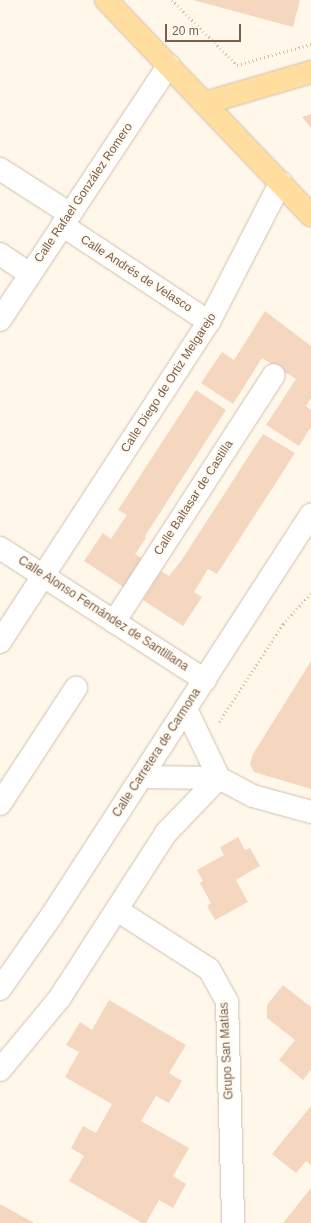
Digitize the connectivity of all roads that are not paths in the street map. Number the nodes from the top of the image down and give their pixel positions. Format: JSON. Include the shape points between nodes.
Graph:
{"nodes":[{"id":1,"x":106,"y":0,"type":"edge"},
{"id":2,"x":169,"y":65,"type":"junction"},
{"id":3,"x":311,"y":72,"type":"edge"},
{"id":4,"x":205,"y":103,"type":"junction"},
{"id":5,"x":0,"y":169,"type":"edge"},
{"id":6,"x":282,"y":182,"type":"junction"},
{"id":7,"x":311,"y":215,"type":"edge"},
{"id":8,"x":66,"y":220,"type":"junction"},
{"id":9,"x":0,"y":254,"type":"edge"},
{"id":10,"x":30,"y":274,"type":"junction"},
{"id":11,"x":0,"y":320,"type":"edge"},
{"id":12,"x":209,"y":322,"type":"junction"},
{"id":13,"x":274,"y":375,"type":"dead end"},
{"id":14,"x":311,"y":515,"type":"edge"},
{"id":15,"x":0,"y":548,"type":"edge"},
{"id":16,"x":43,"y":576,"type":"junction"},
{"id":17,"x":114,"y":622,"type":"junction"},
{"id":18,"x":0,"y":642,"type":"edge"},
{"id":19,"x":205,"y":680,"type":"junction"},
{"id":20,"x":76,"y":688,"type":"dead end"},
{"id":21,"x":186,"y":709,"type":"junction"},
{"id":22,"x":142,"y":777,"type":"junction"},
{"id":23,"x":219,"y":778,"type":"junction"},
{"id":24,"x":0,"y":804,"type":"edge"},
{"id":25,"x":311,"y":812,"type":"edge"},
{"id":26,"x":117,"y":910,"type":"junction"},
{"id":27,"x":0,"y":989,"type":"edge"},
{"id":28,"x":0,"y":1070,"type":"edge"},
{"id":29,"x":233,"y":1223,"type":"edge"}],
"edges":[{"from":1,"to":2,"type":"main road"},
{"from":2,"to":4,"type":"main road"},
{"from":2,"to":8,"type":"street","name":"Calle Rafael González Romero"},
{"from":3,"to":4,"type":"main road"},
{"from":4,"to":6,"type":"main road"},
{"from":5,"to":8,"type":"street","name":"Calle Andrés de Velasco"},
{"from":6,"to":7,"type":"main road"},
{"from":6,"to":12,"type":"street","name":"Calle Diego de Ortiz Melgarejo"},
{"from":8,"to":10,"type":"street","name":"Calle Rafael González Romero"},
{"from":8,"to":12,"type":"street","name":"Calle Andrés de Velasco"},
{"from":9,"to":10,"type":"street"},
{"from":10,"to":11,"type":"street","name":"Calle Rafael González Romero"},
{"from":12,"to":16,"type":"street","name":"Calle Diego de Ortiz Melgarejo"},
{"from":13,"to":17,"type":"street","name":"Calle Baltasar de Castilla"},
{"from":14,"to":19,"type":"street","name":"Calle Carretera de Carmona"},
{"from":15,"to":16,"type":"street","name":"Calle Alonso Fernández de Santillana"},
{"from":16,"to":17,"type":"street","name":"Calle Alonso Fernández de Santillana"},
{"from":16,"to":18,"type":"street","name":"Calle Diego de Ortiz Melgarejo"},
{"from":17,"to":19,"type":"street","name":"Calle Alonso Fernández de Santillana"},
{"from":19,"to":21,"type":"street","name":"Calle Carretera de Carmona"},
{"from":20,"to":24,"type":"street"},
{"from":21,"to":22,"type":"street","name":"Calle Carretera de Carmona"},
{"from":21,"to":23,"type":"street"},
{"from":22,"to":23,"type":"street"},
{"from":22,"to":27,"type":"street","name":"Calle Carretera de Carmona"},
{"from":23,"to":25,"type":"street","via":[[253,796]]},
{"from":23,"to":26,"type":"street","via":[[166,833]]},
{"from":26,"to":28,"type":"street","via":[[59,999]]},
{"from":26,"to":29,"type":"street","name":"Grupo San Matías","via":[[209,969],[227,1002]]}]}
